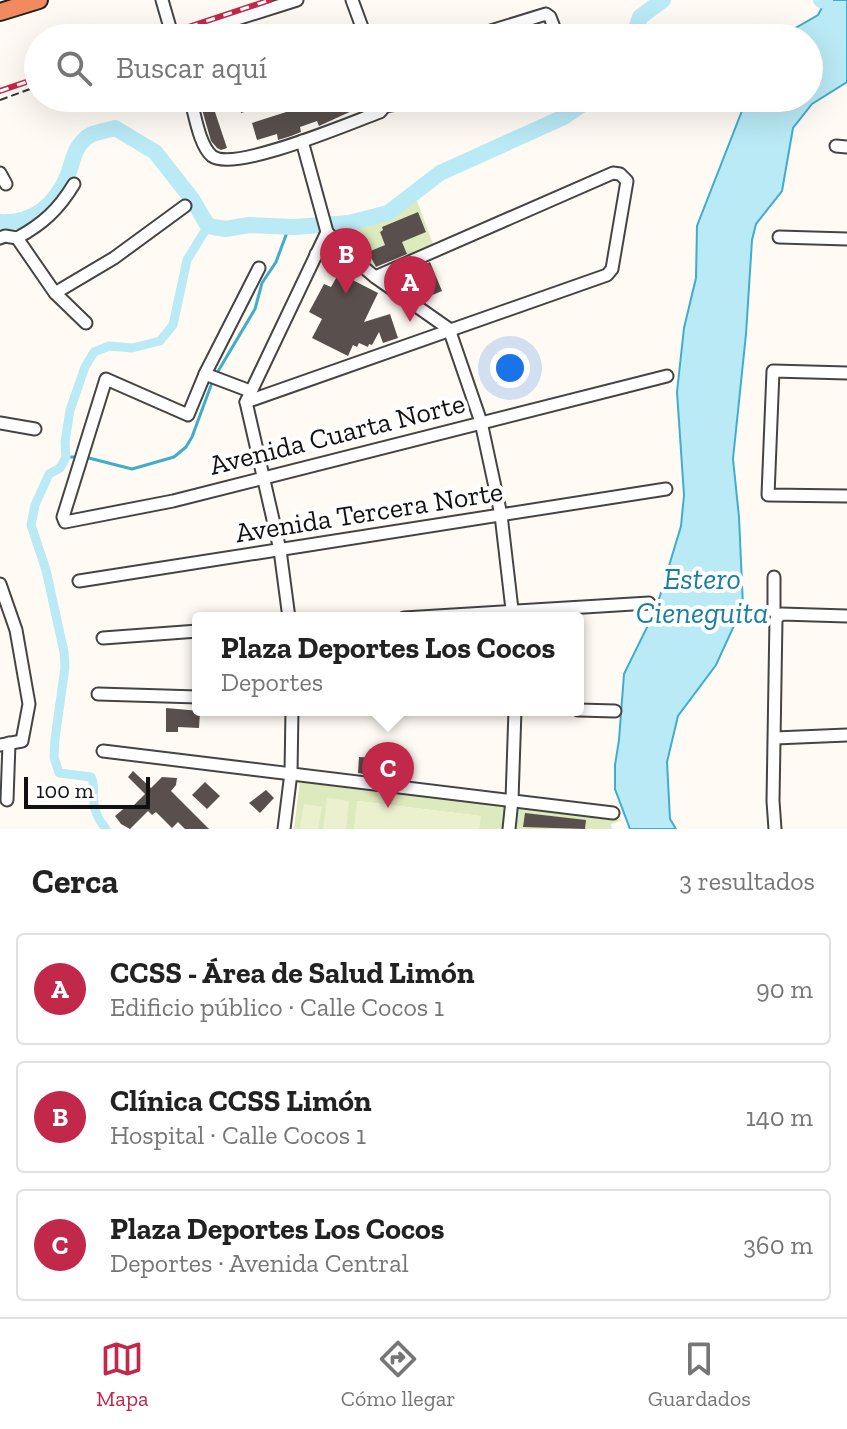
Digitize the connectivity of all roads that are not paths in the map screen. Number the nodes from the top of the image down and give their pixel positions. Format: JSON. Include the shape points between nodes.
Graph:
{"nodes":[{"id":1,"x":39,"y":0,"type":"edge"},
{"id":2,"x":162,"y":0,"type":"edge"},
{"id":3,"x":297,"y":0,"type":"edge"},
{"id":4,"x":352,"y":0,"type":"edge"},
{"id":5,"x":0,"y":12,"type":"edge"},
{"id":6,"x":170,"y":24,"type":"edge"},
{"id":7,"x":220,"y":24,"type":"edge"},
{"id":8,"x":361,"y":24,"type":"edge"},
{"id":9,"x":514,"y":24,"type":"edge"},
{"id":10,"x":553,"y":24,"type":"edge"},
{"id":11,"x":197,"y":112,"type":"edge"},
{"id":12,"x":380,"y":112,"type":"edge"},
{"id":13,"x":302,"y":141,"type":"junction"},
{"id":14,"x":74,"y":184,"type":"dead end"},
{"id":15,"x":185,"y":206,"type":"dead end"},
{"id":16,"x":327,"y":232,"type":"junction"},
{"id":17,"x":779,"y":237,"type":"dead end"},
{"id":18,"x":0,"y":238,"type":"edge"},
{"id":19,"x":17,"y":238,"type":"junction"},
{"id":20,"x":847,"y":239,"type":"edge"},
{"id":21,"x":316,"y":254,"type":"junction"},
{"id":22,"x":349,"y":255,"type":"junction"},
{"id":23,"x":259,"y":268,"type":"dead end"},
{"id":24,"x":375,"y":277,"type":"junction"},
{"id":25,"x":55,"y":293,"type":"junction"},
{"id":26,"x":86,"y":323,"type":"dead end"},
{"id":27,"x":449,"y":329,"type":"junction"},
{"id":28,"x":847,"y":373,"type":"edge"},
{"id":29,"x":205,"y":374,"type":"junction"},
{"id":30,"x":667,"y":376,"type":"dead end"},
{"id":31,"x":248,"y":396,"type":"junction"},
{"id":32,"x":481,"y":422,"type":"junction"},
{"id":33,"x":0,"y":423,"type":"edge"},
{"id":34,"x":35,"y":429,"type":"dead end"},
{"id":35,"x":263,"y":477,"type":"junction"},
{"id":36,"x":666,"y":489,"type":"dead end"},
{"id":37,"x":847,"y":496,"type":"edge"},
{"id":38,"x":501,"y":515,"type":"junction"},
{"id":39,"x":280,"y":550,"type":"junction"},
{"id":40,"x":774,"y":577,"type":"dead end"},
{"id":41,"x":79,"y":581,"type":"dead end"},
{"id":42,"x":0,"y":584,"type":"edge"},
{"id":43,"x":649,"y":603,"type":"dead end"},
{"id":44,"x":288,"y":612,"type":"edge"},
{"id":45,"x":513,"y":612,"type":"edge"},
{"id":46,"x":547,"y":612,"type":"edge"},
{"id":47,"x":777,"y":616,"type":"junction"},
{"id":48,"x":847,"y":616,"type":"edge"},
{"id":49,"x":192,"y":631,"type":"edge"},
{"id":50,"x":103,"y":638,"type":"dead end"},
{"id":51,"x":98,"y":694,"type":"dead end"},
{"id":52,"x":192,"y":697,"type":"edge"},
{"id":53,"x":584,"y":710,"type":"edge"},
{"id":54,"x":615,"y":711,"type":"dead end"},
{"id":55,"x":292,"y":716,"type":"edge"},
{"id":56,"x":515,"y":716,"type":"edge"},
{"id":57,"x":847,"y":735,"type":"edge"},
{"id":58,"x":775,"y":738,"type":"junction"},
{"id":59,"x":10,"y":743,"type":"edge"},
{"id":60,"x":103,"y":751,"type":"dead end"},
{"id":61,"x":291,"y":773,"type":"junction"},
{"id":62,"x":7,"y":800,"type":"dead end"},
{"id":63,"x":512,"y":800,"type":"junction"},
{"id":64,"x":613,"y":813,"type":"dead end"},
{"id":65,"x":284,"y":829,"type":"edge"},
{"id":66,"x":509,"y":829,"type":"edge"},
{"id":67,"x":775,"y":829,"type":"edge"}],
"edges":[{"from":1,"to":5,"type":"highway"},
{"from":2,"to":6,"type":"street"},
{"from":3,"to":7,"type":"street"},
{"from":4,"to":8,"type":"street"},
{"from":9,"to":10,"type":"street","via":[[546,14]]},
{"from":11,"to":13,"type":"street","via":[[205,147],[219,159],[240,160]]},
{"from":12,"to":13,"type":"street"},
{"from":13,"to":16,"type":"street"},
{"from":14,"to":19,"type":"street","via":[[53,214]]},
{"from":15,"to":25,"type":"street"},
{"from":16,"to":21,"type":"street"},
{"from":16,"to":22,"type":"street"},
{"from":17,"to":20,"type":"street"},
{"from":18,"to":19,"type":"street"},
{"from":19,"to":25,"type":"street"},
{"from":21,"to":22,"type":"street"},
{"from":21,"to":31,"type":"street"},
{"from":22,"to":24,"type":"street"},
{"from":23,"to":29,"type":"street"},
{"from":24,"to":27,"type":"street"},
{"from":24,"to":27,"type":"street","via":[[613,173],[627,181],[607,275]]},
{"from":25,"to":26,"type":"street"},
{"from":27,"to":31,"type":"street"},
{"from":27,"to":32,"type":"street"},
{"from":28,"to":37,"type":"street","via":[[773,371],[768,495]]},
{"from":29,"to":31,"type":"street"},
{"from":29,"to":35,"type":"street","name":"Avenida Cuarta Norte","via":[[188,415],[106,379],[65,522]]},
{"from":30,"to":32,"type":"street","name":"Avenida Cuarta Norte"},
{"from":31,"to":35,"type":"street"},
{"from":32,"to":35,"type":"street","name":"Avenida Cuarta Norte"},
{"from":32,"to":38,"type":"street"},
{"from":33,"to":34,"type":"street"},
{"from":35,"to":39,"type":"street"},
{"from":36,"to":38,"type":"street","name":"Avenida Tercera Norte"},
{"from":38,"to":39,"type":"street","name":"Avenida Tercera Norte"},
{"from":38,"to":45,"type":"street"},
{"from":39,"to":41,"type":"street","name":"Avenida Tercera Norte"},
{"from":39,"to":44,"type":"street"},
{"from":40,"to":47,"type":"street"},
{"from":42,"to":59,"type":"street","via":[[16,630],[29,704]]},
{"from":43,"to":46,"type":"street"},
{"from":47,"to":48,"type":"street"},
{"from":47,"to":58,"type":"street"},
{"from":49,"to":50,"type":"street"},
{"from":51,"to":52,"type":"street"},
{"from":53,"to":54,"type":"street"},
{"from":55,"to":61,"type":"street"},
{"from":56,"to":63,"type":"street"},
{"from":57,"to":58,"type":"street"},
{"from":58,"to":67,"type":"street"},
{"from":59,"to":62,"type":"street"},
{"from":60,"to":61,"type":"street"},
{"from":61,"to":63,"type":"street"},
{"from":61,"to":65,"type":"street"},
{"from":63,"to":64,"type":"street"},
{"from":63,"to":66,"type":"street"}]}
